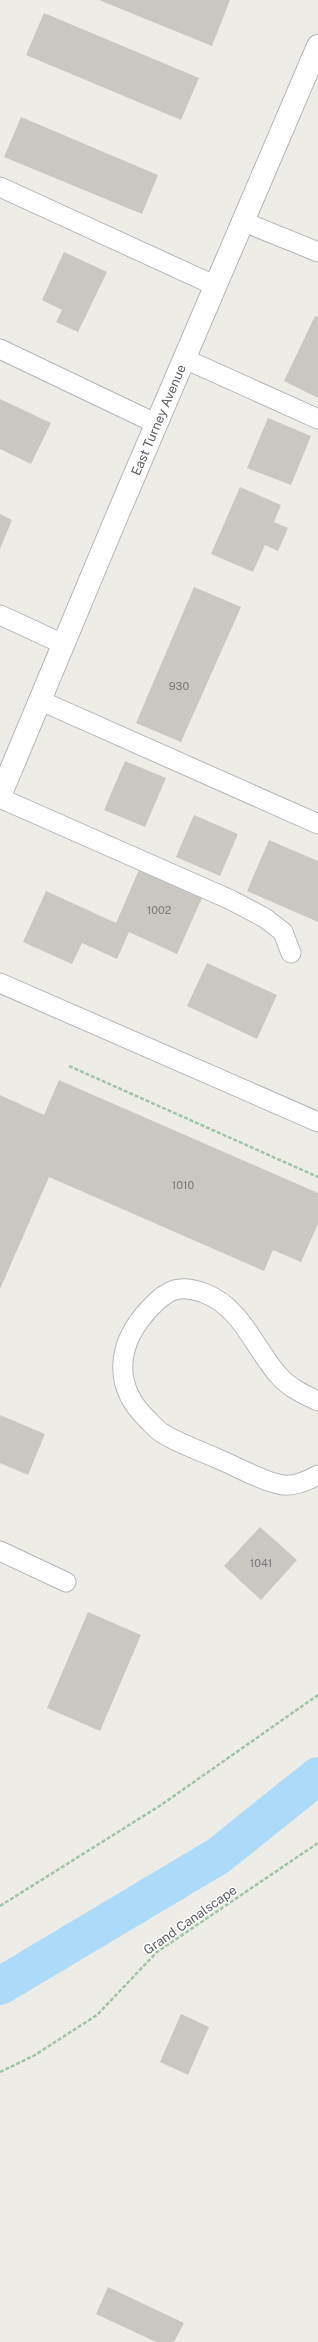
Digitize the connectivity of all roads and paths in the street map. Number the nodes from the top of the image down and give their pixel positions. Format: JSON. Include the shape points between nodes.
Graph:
{"nodes":[{"id":1,"x":318,"y":46,"type":"edge"},
{"id":2,"x":0,"y":187,"type":"edge"},
{"id":3,"x":244,"y":222,"type":"junction"},
{"id":4,"x":318,"y":252,"type":"edge"},
{"id":5,"x":216,"y":286,"type":"junction"},
{"id":6,"x":0,"y":350,"type":"edge"},
{"id":7,"x":185,"y":360,"type":"junction"},
{"id":8,"x":318,"y":419,"type":"edge"},
{"id":9,"x":157,"y":424,"type":"junction"},
{"id":10,"x":0,"y":615,"type":"edge"},
{"id":11,"x":63,"y":644,"type":"junction"},
{"id":12,"x":39,"y":700,"type":"junction"},
{"id":13,"x":0,"y":797,"type":"edge"},
{"id":14,"x":318,"y":824,"type":"edge"},
{"id":15,"x":291,"y":953,"type":"dead end"},
{"id":16,"x":0,"y":983,"type":"edge"},
{"id":17,"x":69,"y":1066,"type":"dead end"},
{"id":18,"x":318,"y":1122,"type":"edge"},
{"id":19,"x":318,"y":1177,"type":"edge"},
{"id":20,"x":318,"y":1401,"type":"edge"},
{"id":21,"x":318,"y":1475,"type":"edge"},
{"id":22,"x":0,"y":1551,"type":"edge"},
{"id":23,"x":66,"y":1582,"type":"dead end"},
{"id":24,"x":318,"y":1695,"type":"edge"},
{"id":25,"x":318,"y":1843,"type":"edge"},
{"id":26,"x":0,"y":1906,"type":"edge"},
{"id":27,"x":0,"y":2072,"type":"edge"}],
"edges":[{"from":1,"to":3,"type":"street","name":"East Turney Avenue"},
{"from":2,"to":5,"type":"lane"},
{"from":3,"to":4,"type":"lane"},
{"from":3,"to":5,"type":"street","name":"East Turney Avenue"},
{"from":5,"to":7,"type":"street","name":"East Turney Avenue"},
{"from":6,"to":9,"type":"lane"},
{"from":7,"to":8,"type":"lane"},
{"from":7,"to":9,"type":"street","name":"East Turney Avenue"},
{"from":9,"to":11,"type":"street","name":"East Turney Avenue"},
{"from":10,"to":11,"type":"lane"},
{"from":11,"to":12,"type":"street","name":"East Turney Avenue"},
{"from":12,"to":13,"type":"street","name":"East Turney Avenue"},
{"from":12,"to":14,"type":"lane"},
{"from":13,"to":15,"type":"lane","via":[[266,918],[283,932]]},
{"from":16,"to":18,"type":"lane"},
{"from":17,"to":19,"type":"path"},
{"from":20,"to":21,"type":"lane","via":[[297,1391],[280,1378],[239,1318],[204,1293],[183,1288],[164,1292],[147,1310],[128,1337],[123,1367],[125,1388],[135,1408],[161,1432],[279,1485],[303,1482]]},
{"from":22,"to":23,"type":"lane"},
{"from":24,"to":26,"type":"path","via":[[161,1805]]},
{"from":25,"to":27,"type":"path","name":"Grand Canalscape","via":[[157,1952],[97,2015],[35,2055]]}]}
